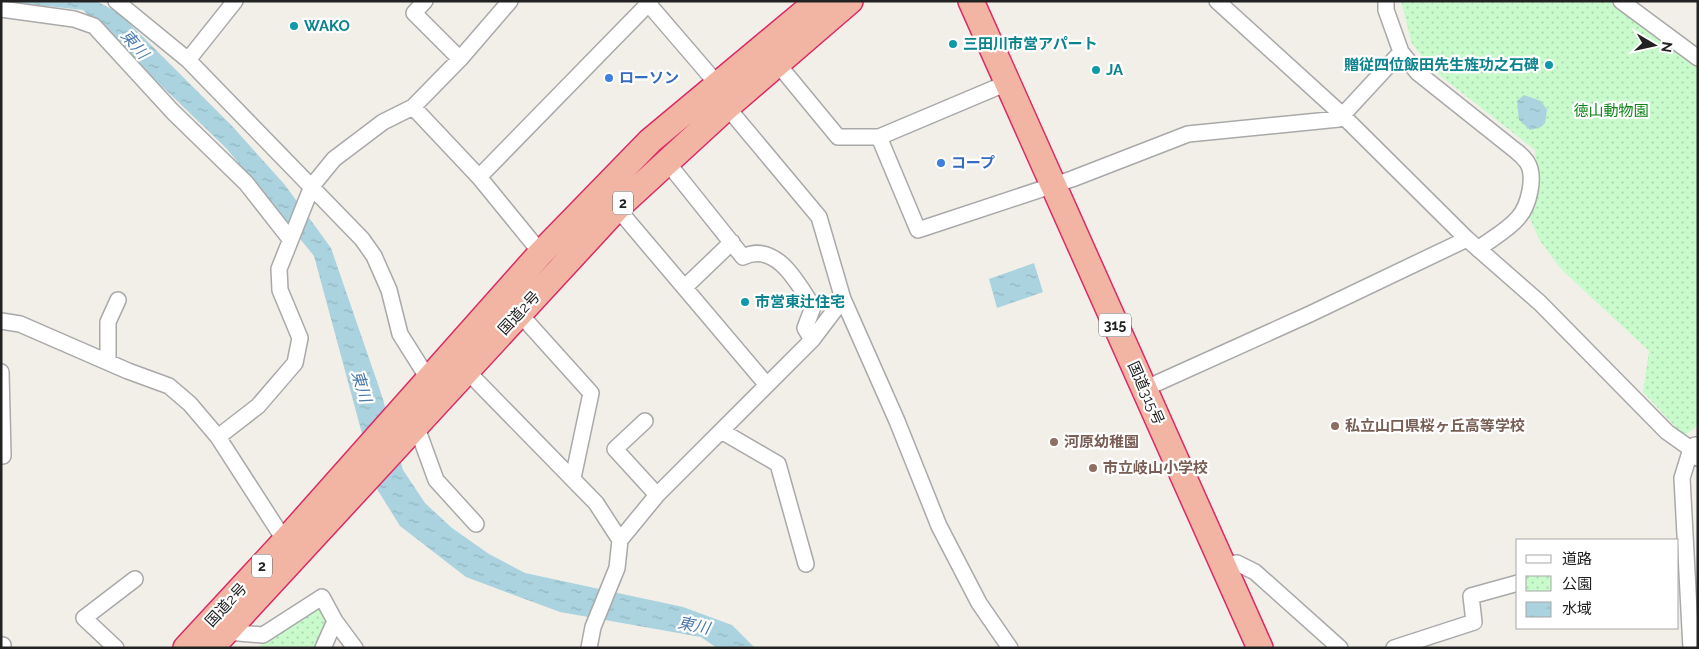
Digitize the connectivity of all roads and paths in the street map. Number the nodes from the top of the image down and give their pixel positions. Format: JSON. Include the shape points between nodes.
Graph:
{"nodes":[{"id":1,"x":116,"y":1,"type":"edge"},
{"id":2,"x":235,"y":1,"type":"edge"},
{"id":3,"x":424,"y":1,"type":"edge"},
{"id":4,"x":510,"y":1,"type":"edge"},
{"id":5,"x":818,"y":1,"type":"edge"},
{"id":6,"x":850,"y":1,"type":"edge"},
{"id":7,"x":971,"y":1,"type":"edge"},
{"id":8,"x":1217,"y":1,"type":"edge"},
{"id":9,"x":1373,"y":1,"type":"edge"},
{"id":10,"x":1621,"y":1,"type":"edge"},
{"id":11,"x":648,"y":2,"type":"edge"},
{"id":12,"x":1386,"y":6,"type":"edge"},
{"id":13,"x":1,"y":9,"type":"edge"},
{"id":14,"x":1402,"y":52,"type":"junction"},
{"id":15,"x":1698,"y":58,"type":"edge"},
{"id":16,"x":460,"y":59,"type":"junction"},
{"id":17,"x":188,"y":60,"type":"junction"},
{"id":18,"x":777,"y":63,"type":"junction"},
{"id":19,"x":1007,"y":83,"type":"junction"},
{"id":20,"x":723,"y":96,"type":"junction"},
{"id":21,"x":413,"y":107,"type":"junction"},
{"id":22,"x":1342,"y":116,"type":"junction"},
{"id":23,"x":879,"y":137,"type":"junction"},
{"id":24,"x":667,"y":162,"type":"junction"},
{"id":25,"x":478,"y":177,"type":"junction"},
{"id":26,"x":1052,"y":184,"type":"junction"},
{"id":27,"x":312,"y":186,"type":"junction"},
{"id":28,"x":617,"y":208,"type":"junction"},
{"id":29,"x":290,"y":239,"type":"junction"},
{"id":30,"x":732,"y":242,"type":"junction"},
{"id":31,"x":1473,"y":244,"type":"junction"},
{"id":32,"x":541,"y":253,"type":"junction"},
{"id":33,"x":685,"y":287,"type":"junction"},
{"id":34,"x":842,"y":299,"type":"junction"},
{"id":35,"x":118,"y":300,"type":"dead end"},
{"id":36,"x":519,"y":313,"type":"junction"},
{"id":37,"x":1,"y":321,"type":"edge"},
{"id":38,"x":812,"y":340,"type":"junction"},
{"id":39,"x":108,"y":361,"type":"junction"},
{"id":40,"x":466,"y":370,"type":"junction"},
{"id":41,"x":1,"y":372,"type":"edge"},
{"id":42,"x":429,"y":380,"type":"junction"},
{"id":43,"x":766,"y":384,"type":"junction"},
{"id":44,"x":1144,"y":389,"type":"junction"},
{"id":45,"x":411,"y":415,"type":"junction"},
{"id":46,"x":646,"y":421,"type":"dead end"},
{"id":47,"x":723,"y":432,"type":"junction"},
{"id":48,"x":218,"y":437,"type":"junction"},
{"id":49,"x":1696,"y":450,"type":"edge"},
{"id":50,"x":3,"y":456,"type":"dead end"},
{"id":51,"x":573,"y":478,"type":"junction"},
{"id":52,"x":342,"y":490,"type":"junction"},
{"id":53,"x":657,"y":495,"type":"junction"},
{"id":54,"x":476,"y":524,"type":"dead end"},
{"id":55,"x":620,"y":540,"type":"junction"},
{"id":56,"x":285,"y":541,"type":"junction"},
{"id":57,"x":806,"y":564,"type":"dead end"},
{"id":58,"x":1223,"y":565,"type":"junction"},
{"id":59,"x":135,"y":580,"type":"dead end"},
{"id":60,"x":1516,"y":584,"type":"edge"},
{"id":61,"x":335,"y":621,"type":"junction"},
{"id":62,"x":219,"y":640,"type":"edge"},
{"id":63,"x":116,"y":648,"type":"edge"},
{"id":64,"x":186,"y":648,"type":"edge"},
{"id":65,"x":323,"y":648,"type":"edge"},
{"id":66,"x":355,"y":648,"type":"edge"},
{"id":67,"x":589,"y":648,"type":"edge"},
{"id":68,"x":1010,"y":648,"type":"edge"},
{"id":69,"x":1260,"y":648,"type":"edge"},
{"id":70,"x":1340,"y":648,"type":"edge"},
{"id":71,"x":1394,"y":648,"type":"edge"},
{"id":72,"x":1692,"y":648,"type":"edge"}],
"edges":[{"from":1,"to":17,"type":"street"},
{"from":2,"to":17,"type":"street"},
{"from":3,"to":16,"type":"street","via":[[414,13]]},
{"from":4,"to":16,"type":"street"},
{"from":5,"to":20,"type":"highway","name":"国道2号","number":"2"},
{"from":6,"to":18,"type":"highway","name":"国道2号","number":"2"},
{"from":7,"to":19,"type":"highway","name":"国道315号","number":"315"},
{"from":8,"to":22,"type":"street"},
{"from":9,"to":12,"type":"street"},
{"from":10,"to":15,"type":"street"},
{"from":11,"to":20,"type":"street"},
{"from":11,"to":25,"type":"street"},
{"from":12,"to":14,"type":"street"},
{"from":13,"to":29,"type":"street","via":[[74,19],[94,26],[172,112],[246,183]]},
{"from":14,"to":22,"type":"street"},
{"from":14,"to":31,"type":"street","via":[[1418,73],[1527,162],[1530,186],[1525,207],[1518,218]]},
{"from":16,"to":21,"type":"street"},
{"from":17,"to":27,"type":"street"},
{"from":18,"to":20,"type":"highway","name":"国道2号","number":"2"},
{"from":18,"to":23,"type":"street","via":[[838,137]]},
{"from":19,"to":23,"type":"street"},
{"from":19,"to":26,"type":"highway","name":"国道315号","number":"315"},
{"from":20,"to":24,"type":"highway","name":"国道2号","number":"2"},
{"from":20,"to":32,"type":"highway","name":"国道2号","number":"2","via":[[650,141]]},
{"from":20,"to":34,"type":"street","via":[[818,217]]},
{"from":21,"to":25,"type":"street"},
{"from":21,"to":27,"type":"street","via":[[383,122],[334,159]]},
{"from":22,"to":26,"type":"street","via":[[1329,121],[1188,134]]},
{"from":22,"to":31,"type":"street"},
{"from":23,"to":26,"type":"street","via":[[918,230]]},
{"from":24,"to":28,"type":"highway","name":"国道2号","number":"2"},
{"from":24,"to":30,"type":"street"},
{"from":25,"to":32,"type":"street"},
{"from":26,"to":44,"type":"highway","name":"国道315号","number":"315"},
{"from":27,"to":29,"type":"street"},
{"from":27,"to":42,"type":"street","via":[[374,256],[389,290],[400,334]]},
{"from":28,"to":33,"type":"street"},
{"from":28,"to":36,"type":"highway","name":"国道2号","number":"2"},
{"from":29,"to":48,"type":"street","via":[[279,269],[280,290],[300,338],[295,363],[258,406]]},
{"from":30,"to":33,"type":"street"},
{"from":30,"to":38,"type":"street","via":[[743,257],[754,252],[766,253],[797,281],[813,307],[805,328]]},
{"from":31,"to":44,"type":"street"},
{"from":31,"to":49,"type":"street","via":[[1540,303],[1668,432]]},
{"from":32,"to":42,"type":"highway","name":"国道2号","number":"2"},
{"from":33,"to":43,"type":"street"},
{"from":34,"to":38,"type":"street"},
{"from":34,"to":68,"type":"street","via":[[897,421],[939,526],[979,603]]},
{"from":35,"to":39,"type":"street","via":[[108,322]]},
{"from":36,"to":40,"type":"highway","name":"国道2号","number":"2"},
{"from":36,"to":51,"type":"street","via":[[591,393]]},
{"from":37,"to":39,"type":"street","via":[[20,324]]},
{"from":38,"to":43,"type":"street"},
{"from":39,"to":48,"type":"street","via":[[169,386],[190,404]]},
{"from":40,"to":45,"type":"highway","name":"国道2号","number":"2"},
{"from":40,"to":51,"type":"street"},
{"from":41,"to":50,"type":"street"},
{"from":42,"to":45,"type":"highway","number":"2"},
{"from":43,"to":47,"type":"street"},
{"from":44,"to":58,"type":"highway","name":"国道315号","number":"315"},
{"from":45,"to":52,"type":"highway","name":"国道2号","number":"2"},
{"from":45,"to":54,"type":"street","via":[[436,480]]},
{"from":46,"to":53,"type":"street","via":[[615,449]]},
{"from":47,"to":53,"type":"street"},
{"from":47,"to":57,"type":"street","via":[[778,464]]},
{"from":48,"to":56,"type":"street"},
{"from":49,"to":72,"type":"street","via":[[1682,478]]},
{"from":51,"to":55,"type":"street","via":[[596,503]]},
{"from":52,"to":56,"type":"highway","name":"国道2号","number":"2"},
{"from":52,"to":62,"type":"highway","name":"国道2号","number":"2"},
{"from":53,"to":55,"type":"street"},
{"from":55,"to":67,"type":"street","via":[[617,568],[593,627]]},
{"from":56,"to":64,"type":"highway","name":"国道2号","number":"2"},
{"from":58,"to":69,"type":"highway","name":"国道315号","number":"315"},
{"from":58,"to":70,"type":"street","via":[[1237,564],[1255,572]]},
{"from":59,"to":63,"type":"street","via":[[84,618]]},
{"from":60,"to":71,"type":"street","via":[[1471,596],[1474,622]]},
{"from":61,"to":62,"type":"street","via":[[322,597],[263,635]]},
{"from":61,"to":65,"type":"street"},
{"from":61,"to":66,"type":"street"}]}
